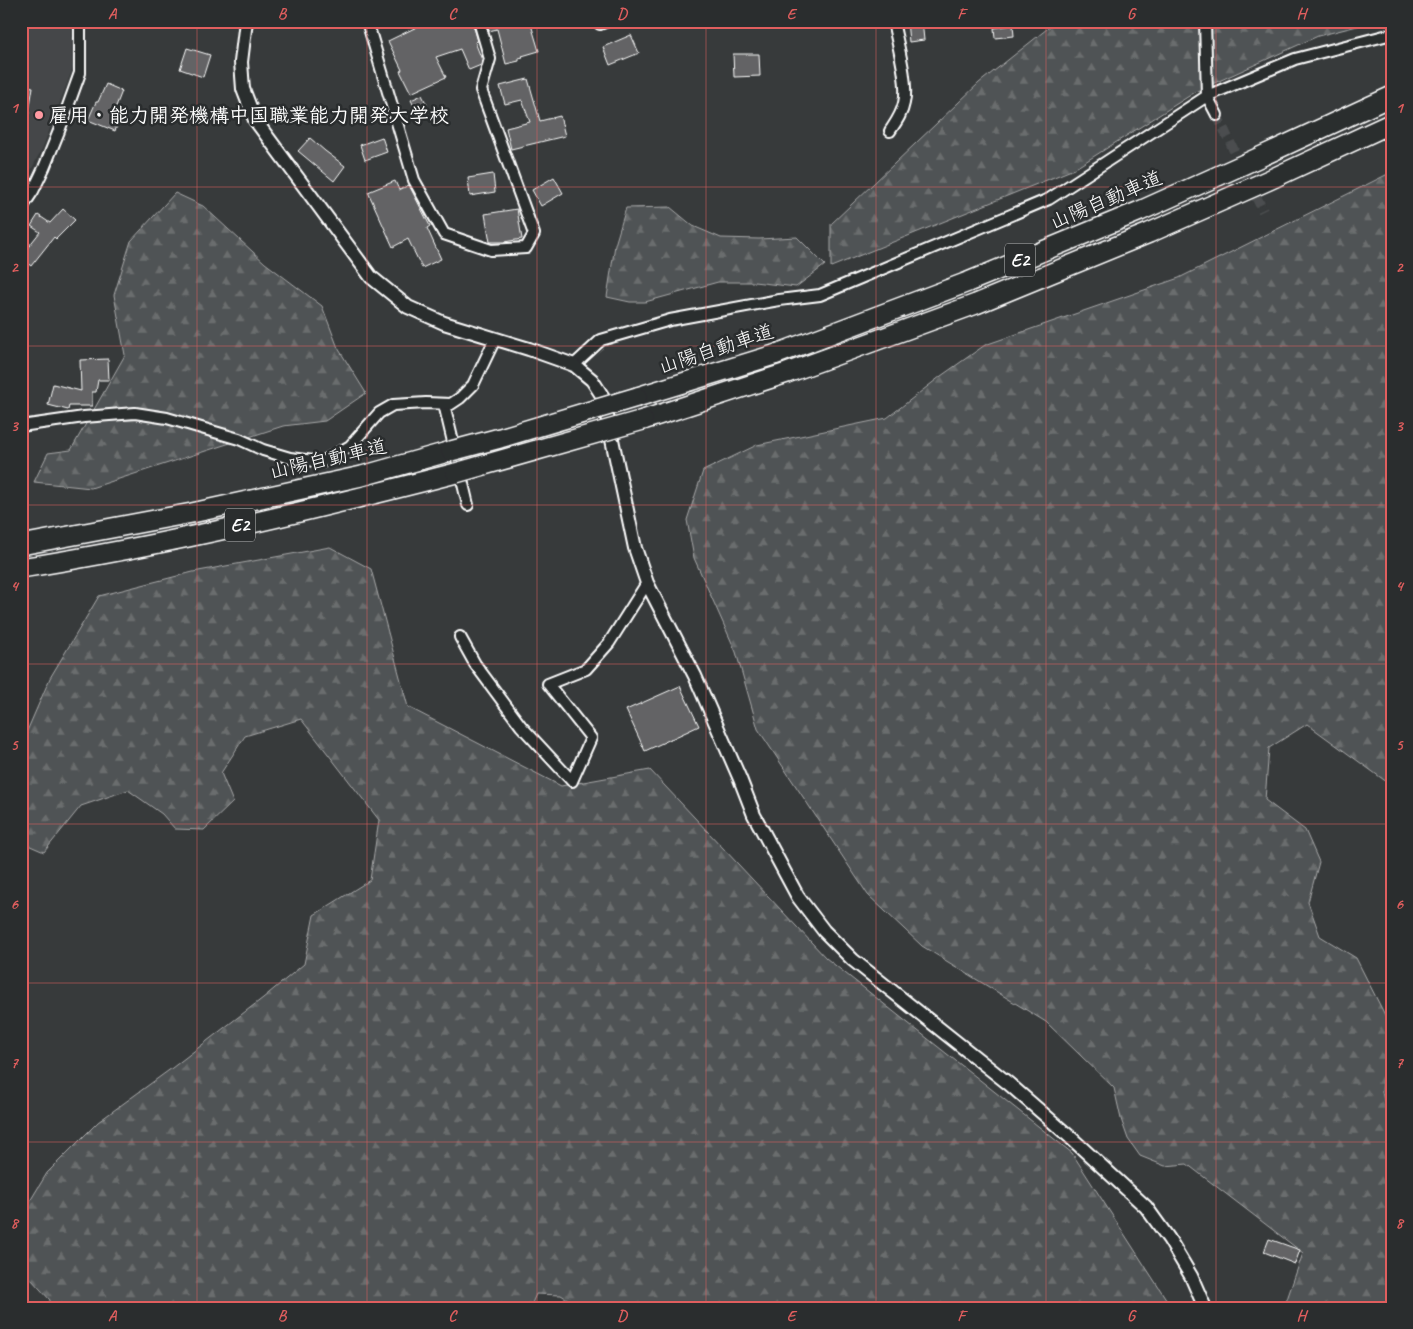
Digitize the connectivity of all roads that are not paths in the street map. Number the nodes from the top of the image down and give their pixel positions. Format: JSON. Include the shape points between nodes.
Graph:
{"nodes":[{"id":1,"x":80,"y":21,"type":"edge"},
{"id":2,"x":246,"y":21,"type":"edge"},
{"id":3,"x":367,"y":21,"type":"edge"},
{"id":4,"x":479,"y":21,"type":"edge"},
{"id":5,"x":599,"y":21,"type":"edge"},
{"id":6,"x":608,"y":21,"type":"edge"},
{"id":7,"x":894,"y":21,"type":"edge"},
{"id":8,"x":1205,"y":21,"type":"edge"},
{"id":9,"x":1392,"y":34,"type":"edge"},
{"id":10,"x":1208,"y":96,"type":"junction"},
{"id":11,"x":1392,"y":96,"type":"edge"},
{"id":12,"x":1216,"y":115,"type":"tunnel mouth"},
{"id":13,"x":1392,"y":123,"type":"edge"},
{"id":14,"x":890,"y":131,"type":"dead end"},
{"id":15,"x":21,"y":209,"type":"edge"},
{"id":16,"x":495,"y":339,"type":"junction"},
{"id":17,"x":574,"y":365,"type":"junction"},
{"id":18,"x":444,"y":404,"type":"junction"},
{"id":19,"x":21,"y":426,"type":"edge"},
{"id":20,"x":468,"y":504,"type":"dead end"},
{"id":21,"x":21,"y":545,"type":"edge"},
{"id":22,"x":21,"y":568,"type":"edge"},
{"id":23,"x":646,"y":583,"type":"junction"},
{"id":24,"x":460,"y":637,"type":"dead end"},
{"id":25,"x":1205,"y":1308,"type":"edge"}],
"edges":[{"from":1,"to":15,"type":"street","via":[[80,73],[44,168]]},
{"from":2,"to":16,"type":"street","via":[[240,62],[243,89],[255,120],[371,277],[408,307],[444,324]]},
{"from":3,"to":4,"type":"street","via":[[414,180],[444,234],[491,250],[526,248],[534,234],[481,90],[490,59]]},
{"from":5,"to":6,"type":"street","via":[[600,24]]},
{"from":7,"to":14,"type":"street","via":[[905,101]]},
{"from":8,"to":10,"type":"street"},
{"from":9,"to":10,"type":"street","via":[[1296,59]]},
{"from":10,"to":12,"type":"street"},
{"from":10,"to":17,"type":"street","via":[[1049,199],[820,295],[670,320],[601,340]]},
{"from":11,"to":21,"type":"highway","name":"山陽自動車道","number":"E2","bridge":true,"via":[[1140,211],[968,282],[774,355],[362,476]]},
{"from":13,"to":22,"type":"highway","number":"E2","bridge":true,"via":[[1158,230],[976,304],[787,373],[643,420],[367,496],[196,535]]},
{"from":16,"to":17,"type":"street"},
{"from":16,"to":18,"type":"street","via":[[472,385],[460,398]]},
{"from":17,"to":23,"type":"street","via":[[592,380],[603,397],[635,548]]},
{"from":18,"to":19,"type":"street","via":[[393,405],[379,414],[350,446],[322,462],[290,458],[168,418],[135,413]]},
{"from":18,"to":20,"type":"street"},
{"from":23,"to":24,"type":"street","via":[[610,643],[586,669],[548,684],[591,738],[572,781],[522,726],[475,664]]},
{"from":23,"to":25,"type":"street","via":[[695,676],[754,815],[798,897],[824,931],[853,960],[1009,1084],[1146,1207],[1191,1276]]}]}
